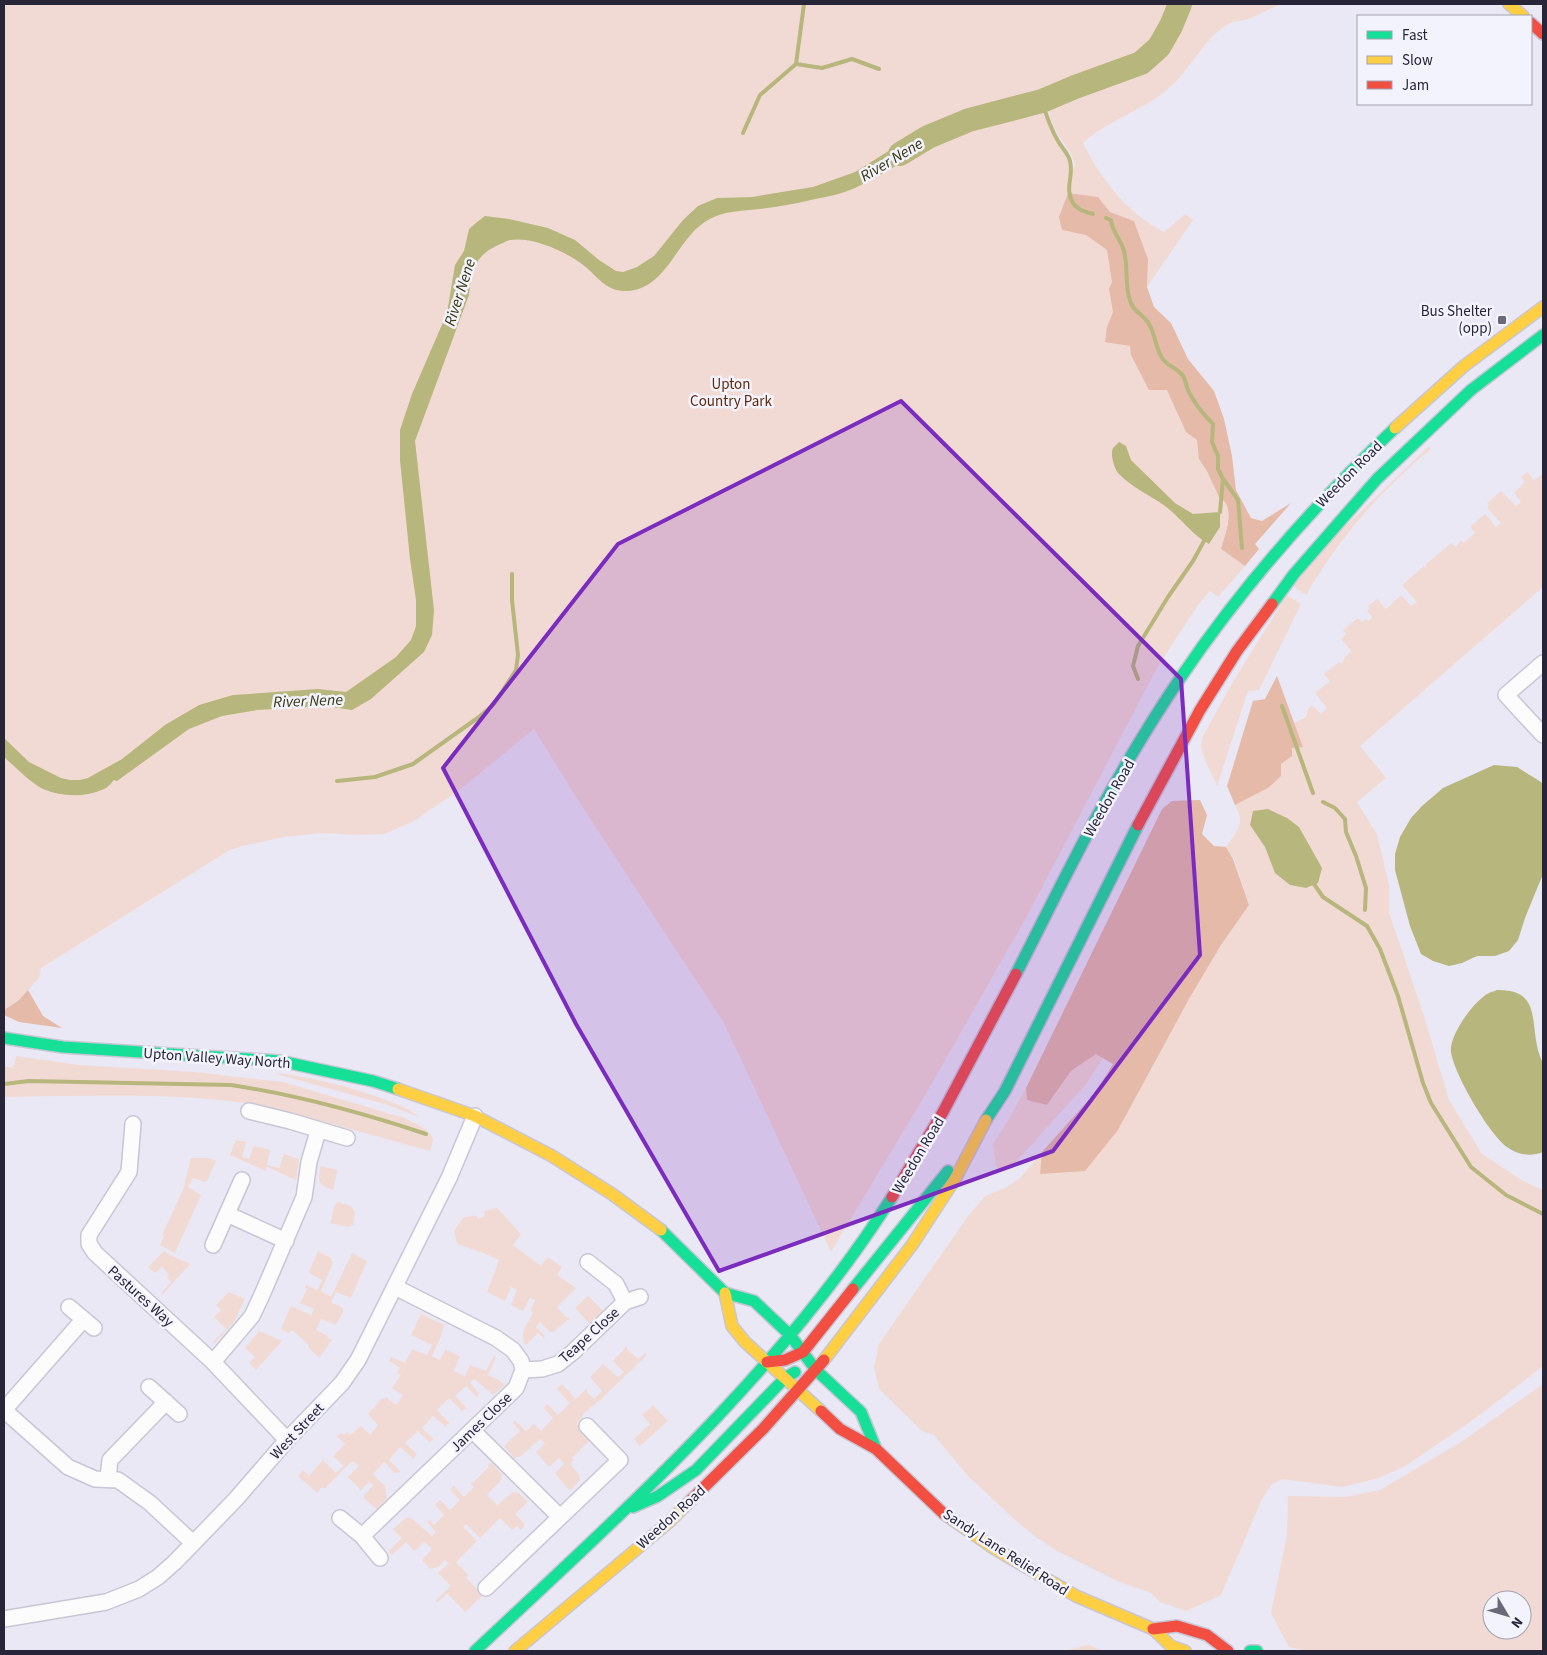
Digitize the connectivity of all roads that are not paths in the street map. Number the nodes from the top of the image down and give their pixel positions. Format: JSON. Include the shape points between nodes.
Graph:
{"nodes":[{"id":1,"x":1509,"y":4,"type":"edge"},
{"id":2,"x":1522,"y":15,"type":"edge"},
{"id":3,"x":1532,"y":24,"type":"edge"},
{"id":4,"x":1543,"y":34,"type":"edge"},
{"id":5,"x":1543,"y":307,"type":"edge"},
{"id":6,"x":1543,"y":335,"type":"edge"},
{"id":7,"x":1543,"y":663,"type":"edge"},
{"id":8,"x":1543,"y":735,"type":"edge"},
{"id":9,"x":4,"y":1038,"type":"edge"},
{"id":10,"x":249,"y":1111,"type":"dead end"},
{"id":11,"x":475,"y":1116,"type":"junction"},
{"id":12,"x":133,"y":1124,"type":"dead end"},
{"id":13,"x":318,"y":1130,"type":"junction"},
{"id":14,"x":979,"y":1132,"type":"junction"},
{"id":15,"x":347,"y":1138,"type":"dead end"},
{"id":16,"x":242,"y":1180,"type":"dead end"},
{"id":17,"x":227,"y":1214,"type":"junction"},
{"id":18,"x":286,"y":1241,"type":"junction"},
{"id":19,"x":213,"y":1245,"type":"dead end"},
{"id":20,"x":588,"y":1262,"type":"dead end"},
{"id":21,"x":395,"y":1288,"type":"junction"},
{"id":22,"x":725,"y":1293,"type":"junction"},
{"id":23,"x":640,"y":1297,"type":"dead end"},
{"id":24,"x":625,"y":1302,"type":"junction"},
{"id":25,"x":69,"y":1307,"type":"dead end"},
{"id":26,"x":790,"y":1335,"type":"junction"},
{"id":27,"x":803,"y":1352,"type":"junction"},
{"id":28,"x":213,"y":1362,"type":"junction"},
{"id":29,"x":767,"y":1362,"type":"junction"},
{"id":30,"x":523,"y":1370,"type":"junction"},
{"id":31,"x":816,"y":1370,"type":"junction"},
{"id":32,"x":785,"y":1378,"type":"junction"},
{"id":33,"x":149,"y":1387,"type":"dead end"},
{"id":34,"x":798,"y":1390,"type":"junction"},
{"id":35,"x":166,"y":1402,"type":"junction"},
{"id":36,"x":4,"y":1410,"type":"edge"},
{"id":37,"x":179,"y":1414,"type":"dead end"},
{"id":38,"x":587,"y":1426,"type":"dead end"},
{"id":39,"x":473,"y":1431,"type":"junction"},
{"id":40,"x":287,"y":1440,"type":"junction"},
{"id":41,"x":876,"y":1449,"type":"junction"},
{"id":42,"x":108,"y":1479,"type":"junction"},
{"id":43,"x":622,"y":1512,"type":"junction"},
{"id":44,"x":560,"y":1517,"type":"junction"},
{"id":45,"x":340,"y":1518,"type":"dead end"},
{"id":46,"x":362,"y":1536,"type":"junction"},
{"id":47,"x":193,"y":1543,"type":"junction"},
{"id":48,"x":380,"y":1558,"type":"dead end"},
{"id":49,"x":486,"y":1588,"type":"dead end"},
{"id":50,"x":4,"y":1619,"type":"edge"},
{"id":51,"x":1153,"y":1629,"type":"junction"},
{"id":52,"x":475,"y":1651,"type":"edge"},
{"id":53,"x":515,"y":1651,"type":"edge"},
{"id":54,"x":1185,"y":1651,"type":"edge"},
{"id":55,"x":1228,"y":1651,"type":"edge"},
{"id":56,"x":1250,"y":1651,"type":"edge"},
{"id":57,"x":1257,"y":1651,"type":"edge"}],
"edges":[{"from":1,"to":2,"type":"main road"},
{"from":3,"to":4,"type":"main road"},
{"from":5,"to":26,"type":"main road","name":"Weedon Road","via":[[1457,372],[1366,456],[1310,514],[1209,638],[1100,809],[952,1097],[906,1175],[840,1275]]},
{"from":6,"to":14,"type":"main road","name":"Weedon Road","via":[[1471,390],[1377,479],[1294,574],[1237,651],[1200,710],[1134,833],[1005,1091]]},
{"from":7,"to":8,"type":"street","via":[[1506,695]]},
{"from":9,"to":11,"type":"main road","name":"Upton Valley Way North","via":[[73,1047],[280,1061],[373,1081]]},
{"from":10,"to":13,"type":"street"},
{"from":11,"to":21,"type":"street","name":"West Street","via":[[449,1178]]},
{"from":11,"to":22,"type":"main road","name":"Upton Valley Way North","via":[[552,1156],[612,1194],[665,1233]]},
{"from":12,"to":28,"type":"street","name":"Pastures Way","via":[[129,1172],[88,1235],[89,1244],[95,1254]]},
{"from":13,"to":15,"type":"street"},
{"from":13,"to":18,"type":"street","via":[[304,1197]]},
{"from":14,"to":27,"type":"main road","name":"Weedon Road"},
{"from":14,"to":31,"type":"main road","name":"Weedon Road","via":[[955,1178],[912,1245]]},
{"from":16,"to":17,"type":"street"},
{"from":17,"to":18,"type":"street"},
{"from":17,"to":19,"type":"street"},
{"from":18,"to":28,"type":"street","via":[[252,1316]]},
{"from":20,"to":24,"type":"street","name":"Teape Close","via":[[616,1284]]},
{"from":21,"to":30,"type":"street","via":[[496,1338],[513,1350]]},
{"from":21,"to":40,"type":"street","name":"West Street","via":[[358,1360],[342,1383]]},
{"from":22,"to":26,"type":"main road","name":"Upton Valley Way North","via":[[754,1301]]},
{"from":22,"to":29,"type":"main road","via":[[732,1326]]},
{"from":23,"to":24,"type":"street","name":"Teape Close"},
{"from":24,"to":30,"type":"street","name":"Teape Close","via":[[558,1364]]},
{"from":25,"to":36,"type":"street","via":[[88,1324]]},
{"from":26,"to":27,"type":"main road","name":"Upton Valley Way North"},
{"from":26,"to":29,"type":"main road","name":"Weedon Road"},
{"from":27,"to":29,"type":"main road","name":"Weedon Road","via":[[794,1358]]},
{"from":27,"to":31,"type":"main road","name":"Sandy Lane Relief Road"},
{"from":28,"to":40,"type":"street","name":"Pastures Way"},
{"from":29,"to":32,"type":"main road","name":"Sandy Lane Relief Road"},
{"from":29,"to":43,"type":"main road","name":"Weedon Road"},
{"from":30,"to":39,"type":"street","name":"James Close","via":[[516,1388]]},
{"from":31,"to":32,"type":"main road","name":"Weedon Road","via":[[800,1370]]},
{"from":31,"to":34,"type":"main road","name":"Weedon Road"},
{"from":31,"to":41,"type":"main road","name":"Sandy Lane Relief Road","via":[[861,1412]]},
{"from":32,"to":34,"type":"main road","name":"Sandy Lane Relief Road"},
{"from":32,"to":43,"type":"main road","name":"Weedon Road","via":[[696,1470],[658,1496]]},
{"from":33,"to":35,"type":"street"},
{"from":34,"to":41,"type":"main road","name":"Sandy Lane Relief Road","via":[[840,1429]]},
{"from":34,"to":53,"type":"main road","name":"Weedon Road","via":[[669,1522]]},
{"from":35,"to":37,"type":"street"},
{"from":35,"to":42,"type":"street","via":[[110,1460]]},
{"from":36,"to":42,"type":"street","via":[[68,1467],[94,1479]]},
{"from":38,"to":44,"type":"street","via":[[620,1460]]},
{"from":39,"to":44,"type":"street"},
{"from":39,"to":46,"type":"street","name":"James Close"},
{"from":40,"to":47,"type":"street","name":"West Street"},
{"from":41,"to":51,"type":"main road","name":"Sandy Lane Relief Road","via":[[944,1514],[995,1548],[1076,1596]]},
{"from":42,"to":47,"type":"street","via":[[118,1480],[150,1503]]},
{"from":43,"to":52,"type":"main road","name":"Weedon Road"},
{"from":44,"to":49,"type":"street"},
{"from":45,"to":46,"type":"street"},
{"from":46,"to":48,"type":"street"},
{"from":47,"to":50,"type":"street","name":"West Street","via":[[158,1577],[139,1589],[106,1602]]},
{"from":51,"to":54,"type":"main road","name":"Sandy Lane Relief Road","via":[[1171,1646]]},
{"from":51,"to":55,"type":"main road","name":"Sandy Lane Relief Road","via":[[1177,1626],[1207,1635]]},
{"from":56,"to":57,"type":"main road"}]}
